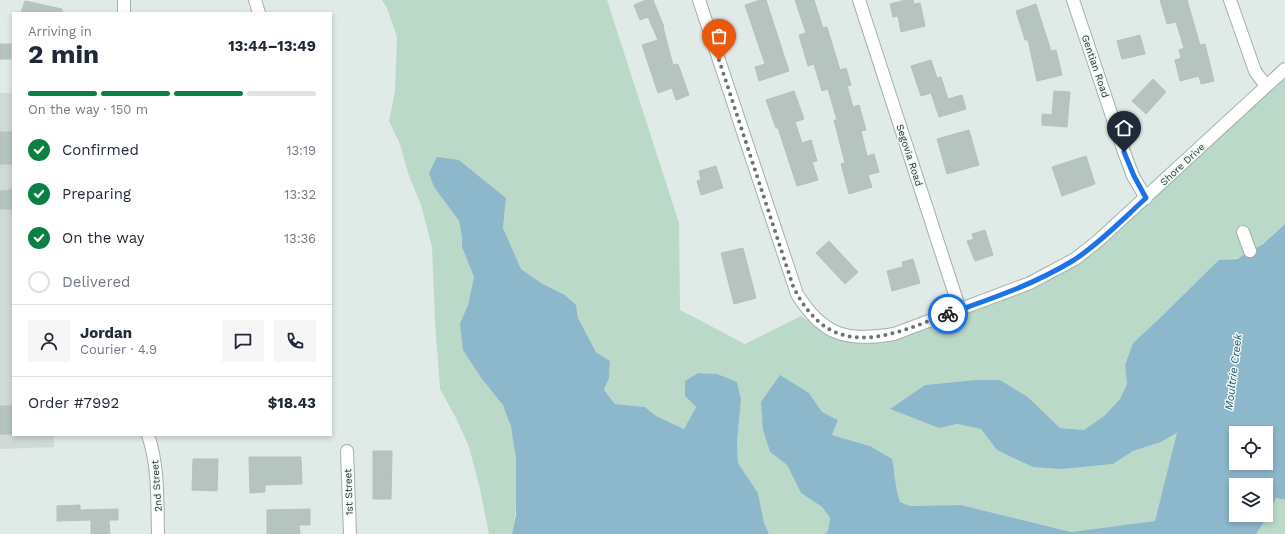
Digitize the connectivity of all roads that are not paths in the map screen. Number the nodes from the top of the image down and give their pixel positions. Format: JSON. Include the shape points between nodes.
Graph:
{"nodes":[{"id":1,"x":124,"y":0,"type":"edge"},
{"id":2,"x":255,"y":0,"type":"edge"},
{"id":3,"x":700,"y":0,"type":"edge"},
{"id":4,"x":859,"y":0,"type":"edge"},
{"id":5,"x":1074,"y":0,"type":"edge"},
{"id":6,"x":1230,"y":0,"type":"edge"},
{"id":7,"x":124,"y":12,"type":"edge"},
{"id":8,"x":259,"y":12,"type":"edge"},
{"id":9,"x":1285,"y":68,"type":"edge"},
{"id":10,"x":1266,"y":86,"type":"junction"},
{"id":11,"x":1146,"y":198,"type":"junction"},
{"id":12,"x":1243,"y":232,"type":"dead end"},
{"id":13,"x":1250,"y":251,"type":"dead end"},
{"id":14,"x":960,"y":310,"type":"junction"},
{"id":15,"x":152,"y":436,"type":"edge"},
{"id":16,"x":347,"y":451,"type":"dead end"},
{"id":17,"x":158,"y":534,"type":"edge"},
{"id":18,"x":350,"y":534,"type":"edge"}],
"edges":[{"from":1,"to":7,"type":"street"},
{"from":2,"to":8,"type":"street"},
{"from":3,"to":14,"type":"street","name":"Shore Drive","via":[[793,286],[806,309],[832,331],[862,338],[894,334]]},
{"from":4,"to":14,"type":"street","name":"Segovia Road"},
{"from":5,"to":11,"type":"street","name":"Gentian Road","via":[[1124,152]]},
{"from":6,"to":10,"type":"street","via":[[1255,71]]},
{"from":9,"to":10,"type":"street","name":"Shore Drive"},
{"from":10,"to":11,"type":"street","name":"Shore Drive"},
{"from":11,"to":14,"type":"street","name":"Shore Drive","via":[[1069,263],[1030,283]]},
{"from":12,"to":13,"type":"street"},
{"from":15,"to":17,"type":"street","name":"2nd Street","via":[[157,480]]},
{"from":16,"to":18,"type":"street","name":"1st Street"}]}
